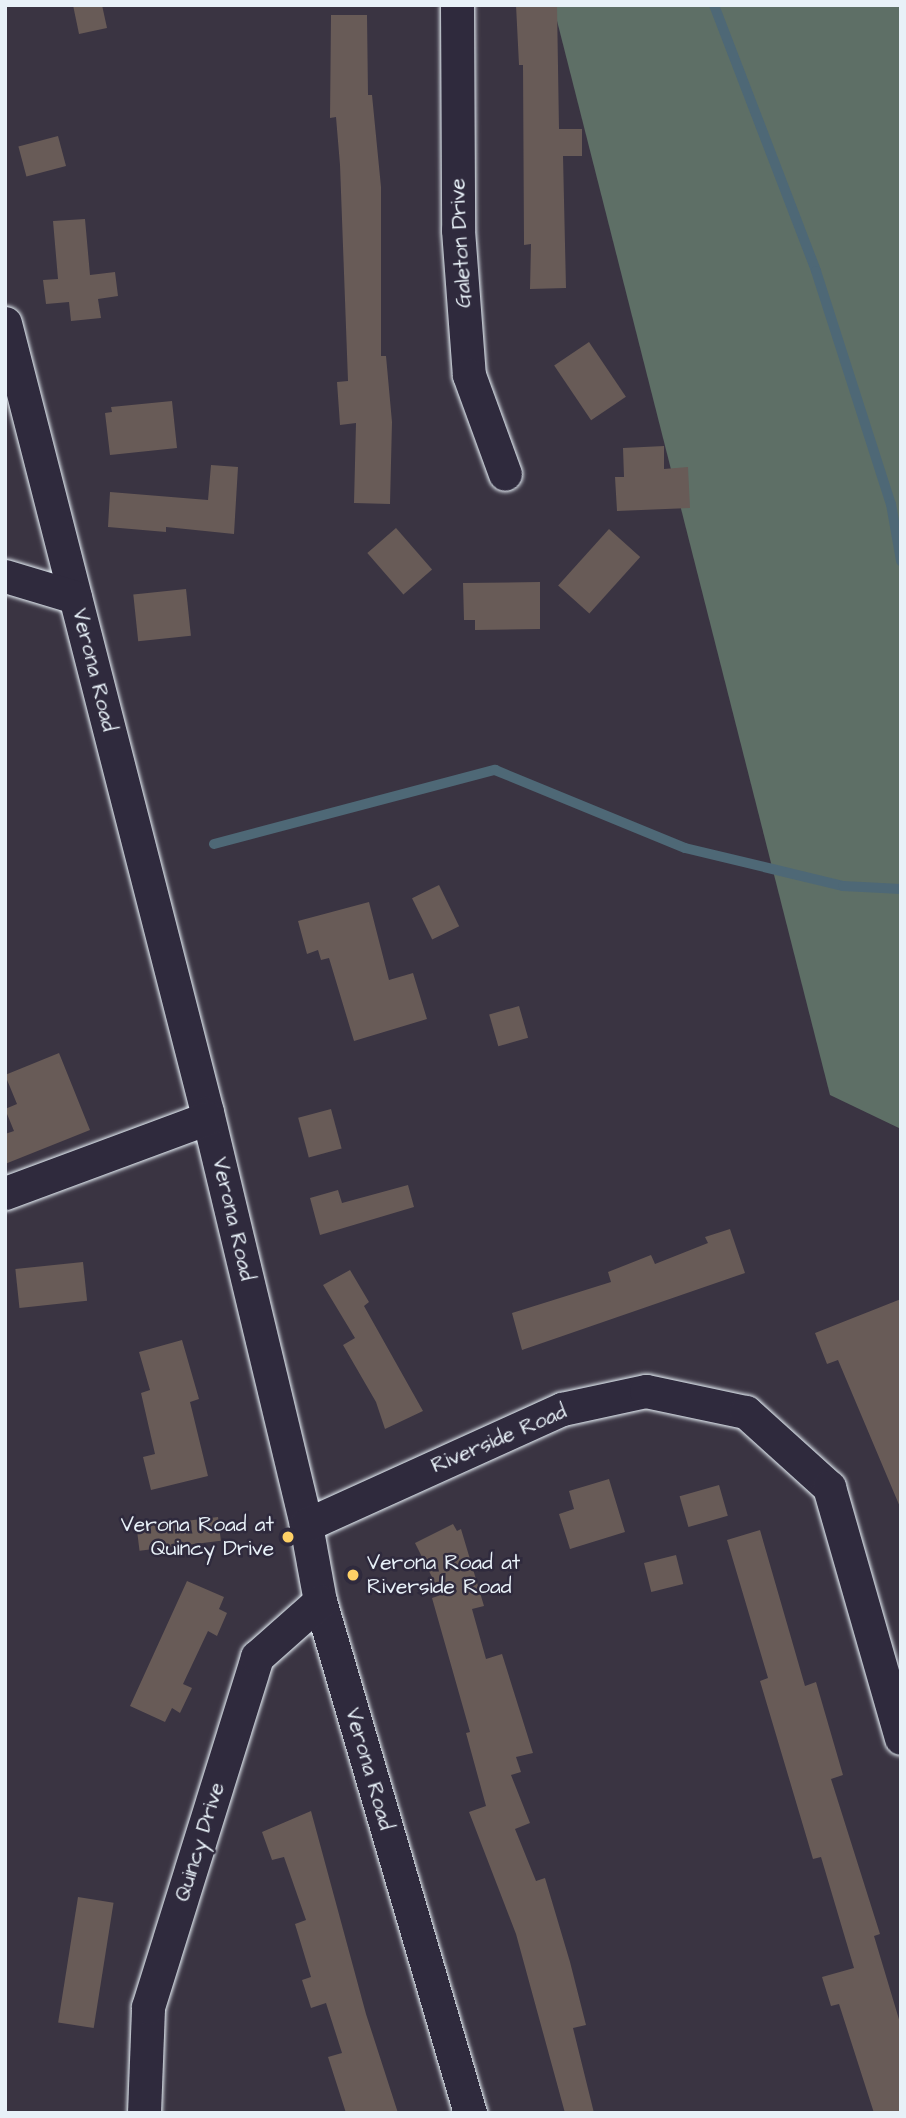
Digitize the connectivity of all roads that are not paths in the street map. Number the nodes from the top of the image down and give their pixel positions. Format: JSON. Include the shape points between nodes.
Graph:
{"nodes":[{"id":1,"x":457,"y":5,"type":"edge"},
{"id":2,"x":5,"y":323,"type":"edge"},
{"id":3,"x":505,"y":474,"type":"dead end"},
{"id":4,"x":5,"y":576,"type":"edge"},
{"id":5,"x":75,"y":597,"type":"junction"},
{"id":6,"x":208,"y":1118,"type":"junction"},
{"id":7,"x":5,"y":1193,"type":"edge"},
{"id":8,"x":306,"y":1525,"type":"junction"},
{"id":9,"x":320,"y":1601,"type":"junction"},
{"id":10,"x":901,"y":1738,"type":"edge"},
{"id":11,"x":144,"y":2113,"type":"edge"},
{"id":12,"x":470,"y":2113,"type":"edge"}],
"edges":[{"from":1,"to":3,"type":"street","name":"Galeton Drive","via":[[458,230],[469,375]]},
{"from":2,"to":5,"type":"street","name":"Verona Road"},
{"from":4,"to":5,"type":"street"},
{"from":5,"to":6,"type":"street","name":"Verona Road"},
{"from":6,"to":7,"type":"street"},
{"from":6,"to":8,"type":"street","name":"Verona Road"},
{"from":8,"to":9,"type":"street","name":"Verona Road"},
{"from":8,"to":10,"type":"street","name":"Riverside Road","via":[[562,1409],[646,1391],[746,1412],[829,1487]]},
{"from":9,"to":11,"type":"street","name":"Quincy Drive","via":[[257,1657],[149,2007]]},
{"from":9,"to":12,"type":"street","name":"Verona Road"}]}
